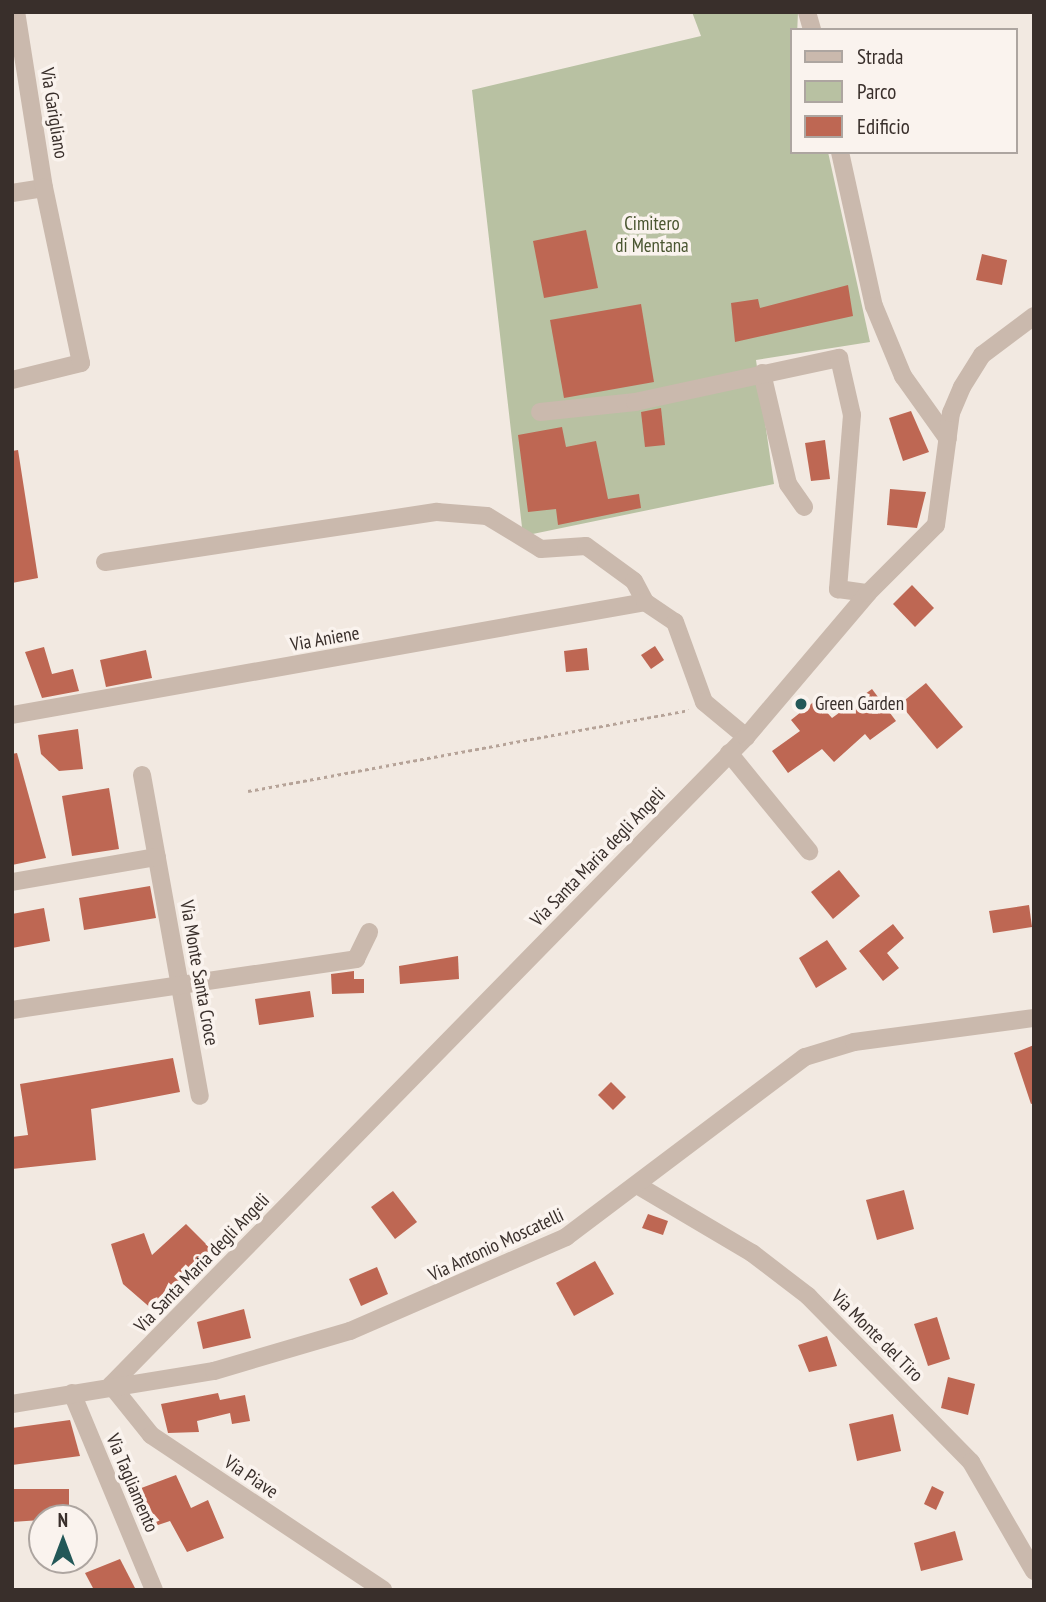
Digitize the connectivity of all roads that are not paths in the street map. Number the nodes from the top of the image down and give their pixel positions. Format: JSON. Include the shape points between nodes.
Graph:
{"nodes":[{"id":1,"x":16,"y":12,"type":"edge"},
{"id":2,"x":840,"y":154,"type":"edge"},
{"id":3,"x":44,"y":188,"type":"junction"},
{"id":4,"x":12,"y":193,"type":"edge"},
{"id":5,"x":1034,"y":316,"type":"edge"},
{"id":6,"x":762,"y":373,"type":"junction"},
{"id":7,"x":12,"y":380,"type":"edge"},
{"id":8,"x":540,"y":412,"type":"dead end"},
{"id":9,"x":948,"y":439,"type":"junction"},
{"id":10,"x":804,"y":507,"type":"dead end"},
{"id":11,"x":105,"y":562,"type":"dead end"},
{"id":12,"x":868,"y":593,"type":"junction"},
{"id":13,"x":645,"y":602,"type":"junction"},
{"id":14,"x":12,"y":715,"type":"edge"},
{"id":15,"x":746,"y":737,"type":"junction"},
{"id":16,"x":729,"y":753,"type":"junction"},
{"id":17,"x":142,"y":775,"type":"dead end"},
{"id":18,"x":809,"y":851,"type":"dead end"},
{"id":19,"x":157,"y":857,"type":"junction"},
{"id":20,"x":12,"y":881,"type":"edge"},
{"id":21,"x":369,"y":932,"type":"dead end"},
{"id":22,"x":179,"y":982,"type":"junction"},
{"id":23,"x":12,"y":1010,"type":"edge"},
{"id":24,"x":1034,"y":1018,"type":"edge"},
{"id":25,"x":200,"y":1096,"type":"dead end"},
{"id":26,"x":637,"y":1185,"type":"junction"},
{"id":27,"x":111,"y":1385,"type":"junction"},
{"id":28,"x":72,"y":1393,"type":"junction"},
{"id":29,"x":12,"y":1404,"type":"edge"},
{"id":30,"x":1034,"y":1571,"type":"edge"},
{"id":31,"x":154,"y":1590,"type":"edge"},
{"id":32,"x":383,"y":1590,"type":"edge"}],
"edges":[{"from":1,"to":3,"type":"street","name":"Via Garigliano"},
{"from":2,"to":9,"type":"street","via":[[874,306],[903,376]]},
{"from":3,"to":4,"type":"street","name":"Via Garigliano"},
{"from":3,"to":7,"type":"street","via":[[81,363]]},
{"from":5,"to":9,"type":"street","name":"Via Santa Maria degli Angeli","via":[[982,355],[951,413]]},
{"from":6,"to":8,"type":"street","via":[[635,402]]},
{"from":6,"to":10,"type":"street","via":[[788,484]]},
{"from":6,"to":12,"type":"street","via":[[839,358],[852,415],[838,590]]},
{"from":9,"to":12,"type":"street","name":"Via Santa Maria degli Angeli","via":[[936,525]]},
{"from":11,"to":13,"type":"street","via":[[449,513],[487,516],[541,549],[586,546],[634,581]]},
{"from":12,"to":15,"type":"street","name":"Via Santa Maria degli Angeli"},
{"from":13,"to":14,"type":"street","name":"Via Aniene"},
{"from":13,"to":15,"type":"street","via":[[675,622],[704,702]]},
{"from":15,"to":16,"type":"street","name":"Via Santa Maria degli Angeli"},
{"from":16,"to":18,"type":"street"},
{"from":16,"to":27,"type":"street","name":"Via Santa Maria degli Angeli"},
{"from":17,"to":19,"type":"street","name":"Via Monte Santa Croce"},
{"from":19,"to":20,"type":"street"},
{"from":19,"to":22,"type":"street","name":"Via Monte Santa Croce"},
{"from":21,"to":22,"type":"street","via":[[356,959]]},
{"from":22,"to":23,"type":"street"},
{"from":22,"to":25,"type":"street","name":"Via Monte Santa Croce"},
{"from":24,"to":26,"type":"street","name":"Via Antonio Moscatelli","via":[[814,1053],[763,1084]]},
{"from":26,"to":27,"type":"street","name":"Via Antonio Moscatelli","via":[[541,1250],[361,1327],[247,1363]]},
{"from":26,"to":30,"type":"street","name":"Via Monte del Tiro","via":[[752,1253],[808,1296],[971,1462]]},
{"from":27,"to":28,"type":"street","name":"Via Antonio Moscatelli"},
{"from":27,"to":32,"type":"street","name":"Via Piave","via":[[151,1435]]},
{"from":28,"to":29,"type":"street","name":"Via Antonio Moscatelli"},
{"from":28,"to":31,"type":"street","name":"Via Tagliamento"}]}
